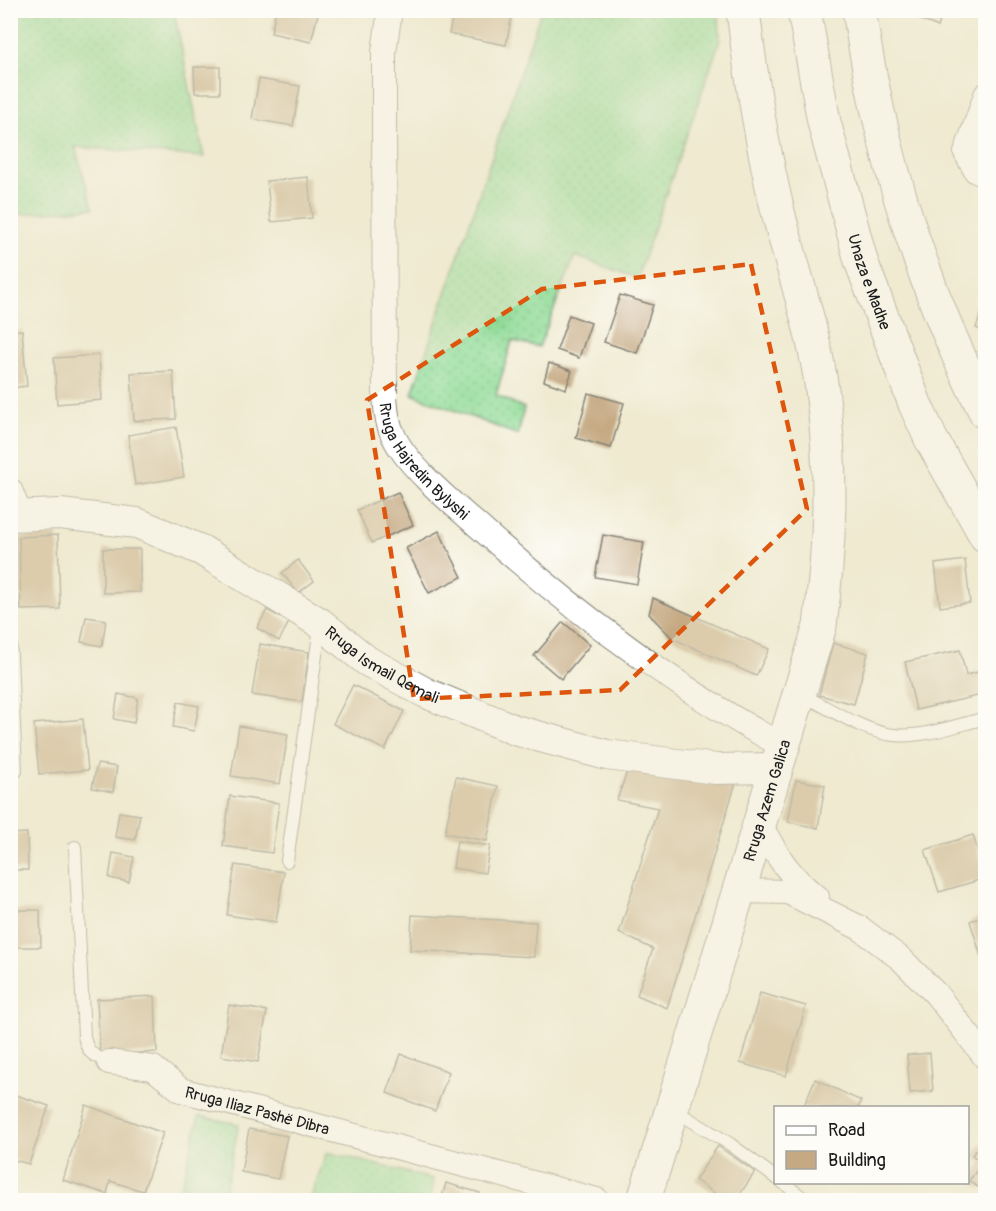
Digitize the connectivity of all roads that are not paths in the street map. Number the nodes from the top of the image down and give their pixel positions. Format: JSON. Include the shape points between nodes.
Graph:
{"nodes":[{"id":1,"x":390,"y":10,"type":"edge"},
{"id":2,"x":743,"y":10,"type":"edge"},
{"id":3,"x":804,"y":10,"type":"edge"},
{"id":4,"x":859,"y":10,"type":"edge"},
{"id":5,"x":986,"y":95,"type":"edge"},
{"id":6,"x":986,"y":175,"type":"edge"},
{"id":7,"x":986,"y":413,"type":"edge"},
{"id":8,"x":14,"y":507,"type":"edge"},
{"id":9,"x":986,"y":536,"type":"edge"},
{"id":10,"x":320,"y":623,"type":"junction"},
{"id":11,"x":10,"y":634,"type":"edge"},
{"id":12,"x":800,"y":693,"type":"junction"},
{"id":13,"x":986,"y":718,"type":"edge"},
{"id":14,"x":780,"y":757,"type":"junction"},
{"id":15,"x":16,"y":771,"type":"dead end"},
{"id":16,"x":760,"y":824,"type":"junction"},
{"id":17,"x":75,"y":847,"type":"dead end"},
{"id":18,"x":287,"y":861,"type":"dead end"},
{"id":19,"x":738,"y":898,"type":"junction"},
{"id":20,"x":860,"y":928,"type":"junction"},
{"id":21,"x":986,"y":1058,"type":"edge"},
{"id":22,"x":109,"y":1062,"type":"joint"},
{"id":23,"x":673,"y":1109,"type":"junction"},
{"id":24,"x":774,"y":1177,"type":"edge"},
{"id":25,"x":785,"y":1184,"type":"edge"},
{"id":26,"x":597,"y":1200,"type":"edge"},
{"id":27,"x":644,"y":1200,"type":"edge"},
{"id":28,"x":806,"y":1200,"type":"edge"}],
"edges":[{"from":1,"to":14,"type":"street","name":"Rruga Hajredin Bylyshi","via":[[384,52],[385,395],[388,423],[396,441],[458,508],[536,578],[735,720]]},
{"from":2,"to":12,"type":"main road","name":"Rruga Azem Galica","via":[[750,72],[773,188],[822,390],[830,491],[829,552],[820,626]]},
{"from":3,"to":9,"type":"main road","name":"Unaza e Madhe","via":[[824,122],[865,272],[892,349],[932,441]]},
{"from":4,"to":7,"type":"main road","via":[[882,135],[910,234],[950,338]]},
{"from":5,"to":6,"type":"street","via":[[966,153],[976,171]]},
{"from":8,"to":10,"type":"street","name":"Rruga Ismail Qemali","via":[[137,523],[201,550]]},
{"from":10,"to":14,"type":"street","name":"Rruga Ismail Qemali","via":[[377,666],[426,693],[514,730],[606,754],[716,769]]},
{"from":10,"to":18,"type":"lane"},
{"from":11,"to":15,"type":"lane"},
{"from":12,"to":13,"type":"lane","via":[[892,735],[913,735]]},
{"from":12,"to":14,"type":"main road","name":"Rruga Azem Galica"},
{"from":14,"to":16,"type":"main road","name":"Rruga Azem Galica"},
{"from":16,"to":19,"type":"main road","name":"Rruga Azem Galica"},
{"from":16,"to":20,"type":"street","via":[[780,862],[804,888]]},
{"from":17,"to":22,"type":"lane","name":"Rruga Iliaz Pashë Dibra","via":[[84,1036],[86,1048],[93,1056]]},
{"from":19,"to":20,"type":"street","via":[[823,910]]},
{"from":19,"to":23,"type":"main road","name":"Rruga Azem Galica"},
{"from":20,"to":21,"type":"street","via":[[901,959],[936,994]]},
{"from":22,"to":26,"type":"street","name":"Rruga Iliaz Pashë Dibra","via":[[153,1068],[181,1090]]},
{"from":23,"to":24,"type":"lane"},
{"from":23,"to":27,"type":"main road","name":"Rruga Azem Galica"},
{"from":25,"to":28,"type":"lane"}]}
